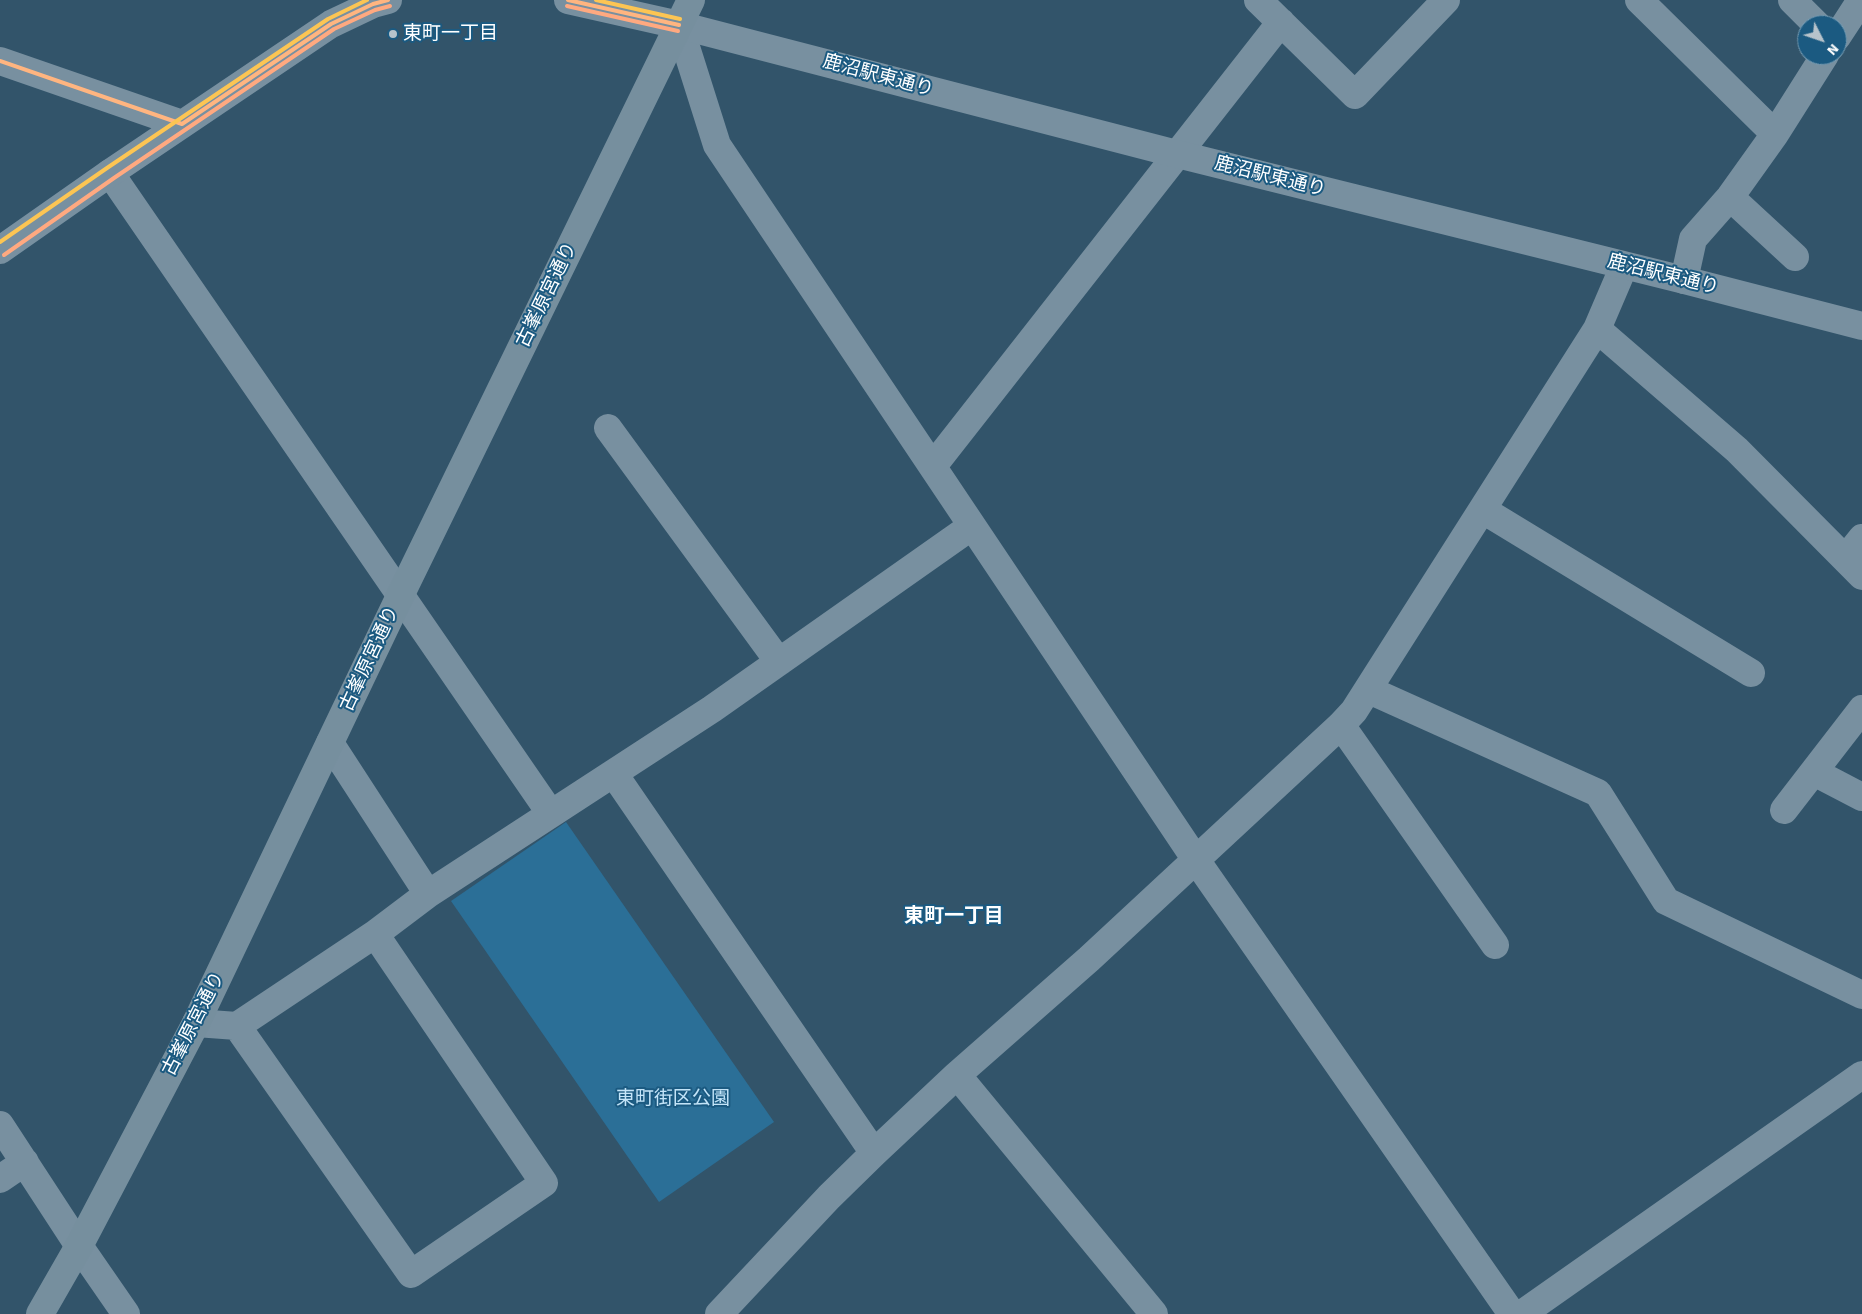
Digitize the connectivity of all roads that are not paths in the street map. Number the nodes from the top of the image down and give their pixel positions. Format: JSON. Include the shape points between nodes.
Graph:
{"nodes":[{"id":1,"x":388,"y":0,"type":"edge"},
{"id":2,"x":568,"y":0,"type":"edge"},
{"id":3,"x":691,"y":0,"type":"edge"},
{"id":4,"x":1258,"y":0,"type":"edge"},
{"id":5,"x":1446,"y":0,"type":"edge"},
{"id":6,"x":1639,"y":0,"type":"edge"},
{"id":7,"x":1792,"y":0,"type":"edge"},
{"id":8,"x":1861,"y":0,"type":"edge"},
{"id":9,"x":1807,"y":15,"type":"edge"},
{"id":10,"x":1281,"y":22,"type":"junction"},
{"id":11,"x":1847,"y":22,"type":"edge"},
{"id":12,"x":679,"y":25,"type":"junction"},
{"id":13,"x":0,"y":60,"type":"edge"},
{"id":14,"x":1819,"y":65,"type":"edge"},
{"id":15,"x":182,"y":124,"type":"junction"},
{"id":16,"x":1775,"y":134,"type":"junction"},
{"id":17,"x":1177,"y":154,"type":"junction"},
{"id":18,"x":110,"y":173,"type":"junction"},
{"id":19,"x":1730,"y":197,"type":"junction"},
{"id":20,"x":0,"y":250,"type":"edge"},
{"id":21,"x":1796,"y":257,"type":"dead end"},
{"id":22,"x":1624,"y":266,"type":"junction"},
{"id":23,"x":1684,"y":280,"type":"junction"},
{"id":24,"x":1862,"y":326,"type":"edge"},
{"id":25,"x":1597,"y":329,"type":"junction"},
{"id":26,"x":608,"y":428,"type":"dead end"},
{"id":27,"x":933,"y":466,"type":"junction"},
{"id":28,"x":1483,"y":510,"type":"junction"},
{"id":29,"x":972,"y":526,"type":"junction"},
{"id":30,"x":1856,"y":557,"type":"edge"},
{"id":31,"x":400,"y":596,"type":"junction"},
{"id":32,"x":779,"y":662,"type":"junction"},
{"id":33,"x":1751,"y":673,"type":"dead end"},
{"id":34,"x":1369,"y":690,"type":"junction"},
{"id":35,"x":1862,"y":710,"type":"edge"},
{"id":36,"x":1341,"y":725,"type":"junction"},
{"id":37,"x":330,"y":744,"type":"junction"},
{"id":38,"x":1814,"y":772,"type":"junction"},
{"id":39,"x":614,"y":774,"type":"junction"},
{"id":40,"x":1862,"y":797,"type":"edge"},
{"id":41,"x":1784,"y":810,"type":"dead end"},
{"id":42,"x":551,"y":814,"type":"junction"},
{"id":43,"x":1196,"y":860,"type":"junction"},
{"id":44,"x":428,"y":894,"type":"junction"},
{"id":45,"x":375,"y":934,"type":"junction"},
{"id":46,"x":1495,"y":946,"type":"dead end"},
{"id":47,"x":1862,"y":995,"type":"edge"},
{"id":48,"x":196,"y":1023,"type":"junction"},
{"id":49,"x":237,"y":1026,"type":"junction"},
{"id":50,"x":1862,"y":1074,"type":"edge"},
{"id":51,"x":957,"y":1075,"type":"junction"},
{"id":52,"x":0,"y":1125,"type":"edge"},
{"id":53,"x":874,"y":1153,"type":"junction"},
{"id":54,"x":26,"y":1162,"type":"junction"},
{"id":55,"x":0,"y":1179,"type":"edge"},
{"id":56,"x":79,"y":1246,"type":"junction"},
{"id":57,"x":40,"y":1314,"type":"edge"},
{"id":58,"x":126,"y":1314,"type":"edge"},
{"id":59,"x":719,"y":1314,"type":"edge"},
{"id":60,"x":1154,"y":1314,"type":"edge"},
{"id":61,"x":1512,"y":1314,"type":"edge"},
{"id":62,"x":1522,"y":1314,"type":"edge"}],
"edges":[{"from":1,"to":15,"type":"street","via":[[331,24]]},
{"from":2,"to":12,"type":"street","name":"鹿沼駅東通り"},
{"from":3,"to":12,"type":"main road","name":"古峯原宮通り"},
{"from":4,"to":10,"type":"street"},
{"from":5,"to":10,"type":"street","via":[[1355,94]]},
{"from":6,"to":16,"type":"street"},
{"from":7,"to":9,"type":"street"},
{"from":8,"to":11,"type":"street"},
{"from":10,"to":17,"type":"street"},
{"from":12,"to":17,"type":"street","name":"鹿沼駅東通り"},
{"from":12,"to":27,"type":"street","via":[[717,145]]},
{"from":12,"to":31,"type":"main road","name":"古峯原宮通り"},
{"from":13,"to":15,"type":"street"},
{"from":14,"to":16,"type":"street"},
{"from":15,"to":18,"type":"street"},
{"from":16,"to":19,"type":"street"},
{"from":17,"to":22,"type":"street","name":"鹿沼駅東通り"},
{"from":17,"to":27,"type":"street"},
{"from":18,"to":20,"type":"street"},
{"from":18,"to":31,"type":"street"},
{"from":19,"to":21,"type":"street"},
{"from":19,"to":23,"type":"street","via":[[1693,240]]},
{"from":22,"to":23,"type":"street","name":"鹿沼駅東通り"},
{"from":22,"to":25,"type":"street"},
{"from":23,"to":24,"type":"street","name":"鹿沼駅東通り"},
{"from":25,"to":28,"type":"street"},
{"from":25,"to":30,"type":"street"},
{"from":26,"to":32,"type":"street"},
{"from":27,"to":29,"type":"street"},
{"from":28,"to":33,"type":"street"},
{"from":28,"to":34,"type":"street"},
{"from":29,"to":32,"type":"street"},
{"from":29,"to":43,"type":"street"},
{"from":31,"to":37,"type":"main road","name":"古峯原宮通り"},
{"from":31,"to":42,"type":"street"},
{"from":32,"to":39,"type":"street"},
{"from":34,"to":36,"type":"street"},
{"from":34,"to":47,"type":"street","via":[[1598,793],[1666,901]]},
{"from":35,"to":38,"type":"street"},
{"from":36,"to":43,"type":"street"},
{"from":36,"to":46,"type":"street"},
{"from":37,"to":44,"type":"street"},
{"from":37,"to":48,"type":"main road","name":"古峯原宮通り"},
{"from":38,"to":40,"type":"street"},
{"from":38,"to":41,"type":"street"},
{"from":39,"to":42,"type":"street"},
{"from":39,"to":53,"type":"street"},
{"from":42,"to":44,"type":"street"},
{"from":43,"to":51,"type":"street"},
{"from":43,"to":61,"type":"street"},
{"from":44,"to":45,"type":"street"},
{"from":45,"to":49,"type":"street"},
{"from":45,"to":49,"type":"street","via":[[544,1183],[411,1274]]},
{"from":48,"to":49,"type":"street"},
{"from":48,"to":56,"type":"main road","name":"古峯原宮通り"},
{"from":50,"to":62,"type":"street"},
{"from":51,"to":53,"type":"street"},
{"from":51,"to":60,"type":"street"},
{"from":52,"to":54,"type":"street"},
{"from":53,"to":59,"type":"street"},
{"from":54,"to":55,"type":"street"},
{"from":54,"to":56,"type":"street"},
{"from":56,"to":57,"type":"main road","name":"古峯原宮通り"},
{"from":56,"to":58,"type":"street"}]}
